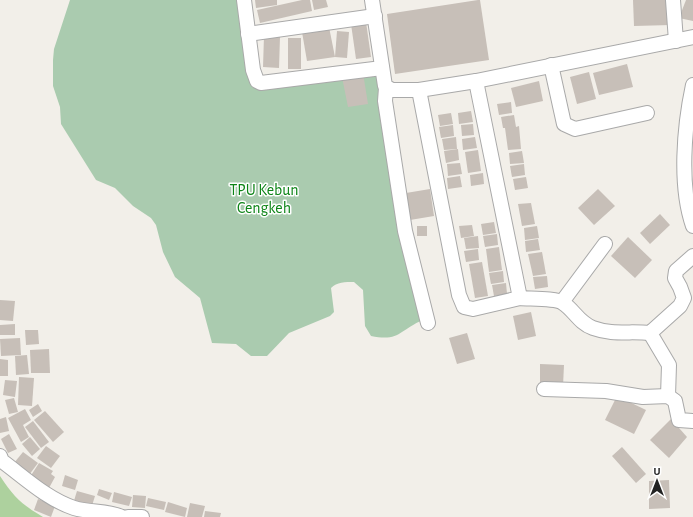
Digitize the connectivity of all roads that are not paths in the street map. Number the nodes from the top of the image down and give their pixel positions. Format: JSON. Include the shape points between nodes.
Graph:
{"nodes":[{"id":1,"x":244,"y":0,"type":"edge"},
{"id":2,"x":372,"y":0,"type":"edge"},
{"id":3,"x":673,"y":0,"type":"edge"},
{"id":4,"x":375,"y":16,"type":"junction"},
{"id":5,"x":248,"y":34,"type":"junction"},
{"id":6,"x":693,"y":37,"type":"edge"},
{"id":7,"x":676,"y":40,"type":"junction"},
{"id":8,"x":551,"y":65,"type":"junction"},
{"id":9,"x":382,"y":68,"type":"junction"},
{"id":10,"x":476,"y":81,"type":"junction"},
{"id":11,"x":693,"y":85,"type":"edge"},
{"id":12,"x":386,"y":88,"type":"junction"},
{"id":13,"x":419,"y":90,"type":"junction"},
{"id":14,"x":691,"y":103,"type":"edge"},
{"id":15,"x":647,"y":113,"type":"dead end"},
{"id":16,"x":690,"y":145,"type":"edge"},
{"id":17,"x":693,"y":226,"type":"edge"},
{"id":18,"x":605,"y":244,"type":"dead end"},
{"id":19,"x":693,"y":256,"type":"edge"},
{"id":20,"x":520,"y":298,"type":"junction"},
{"id":21,"x":562,"y":302,"type":"junction"},
{"id":22,"x":428,"y":323,"type":"dead end"},
{"id":23,"x":650,"y":333,"type":"junction"},
{"id":24,"x":544,"y":389,"type":"dead end"},
{"id":25,"x":668,"y":396,"type":"junction"},
{"id":26,"x":693,"y":421,"type":"edge"},
{"id":27,"x":0,"y":456,"type":"edge"},
{"id":28,"x":122,"y":517,"type":"edge"},
{"id":29,"x":128,"y":517,"type":"edge"},
{"id":30,"x":142,"y":517,"type":"edge"}],
"edges":[{"from":1,"to":5,"type":"street"},
{"from":2,"to":4,"type":"street"},
{"from":3,"to":7,"type":"street"},
{"from":4,"to":5,"type":"street"},
{"from":4,"to":9,"type":"street"},
{"from":5,"to":9,"type":"street","via":[[255,76],[261,83]]},
{"from":6,"to":7,"type":"street"},
{"from":7,"to":8,"type":"street"},
{"from":8,"to":10,"type":"street"},
{"from":8,"to":15,"type":"street","via":[[564,124],[569,128],[575,129]]},
{"from":9,"to":12,"type":"street"},
{"from":10,"to":13,"type":"street"},
{"from":10,"to":20,"type":"street"},
{"from":11,"to":14,"type":"street"},
{"from":12,"to":13,"type":"street"},
{"from":12,"to":22,"type":"street","via":[[386,109],[405,231]]},
{"from":13,"to":20,"type":"street","via":[[461,302],[464,307],[473,309]]},
{"from":14,"to":16,"type":"street"},
{"from":16,"to":17,"type":"street","via":[[684,193]]},
{"from":18,"to":21,"type":"street"},
{"from":19,"to":23,"type":"street","via":[[676,271],[675,278],[684,298],[680,306]]},
{"from":20,"to":21,"type":"street"},
{"from":21,"to":23,"type":"street","via":[[578,319],[595,329],[615,334],[630,331]]},
{"from":23,"to":25,"type":"street","via":[[669,366]]},
{"from":24,"to":25,"type":"street","via":[[606,391],[643,397]]},
{"from":25,"to":26,"type":"street","via":[[675,400],[681,422]]},
{"from":27,"to":28,"type":"street","via":[[2,461],[36,489],[63,503],[84,511]]},
{"from":29,"to":30,"type":"street"}]}
